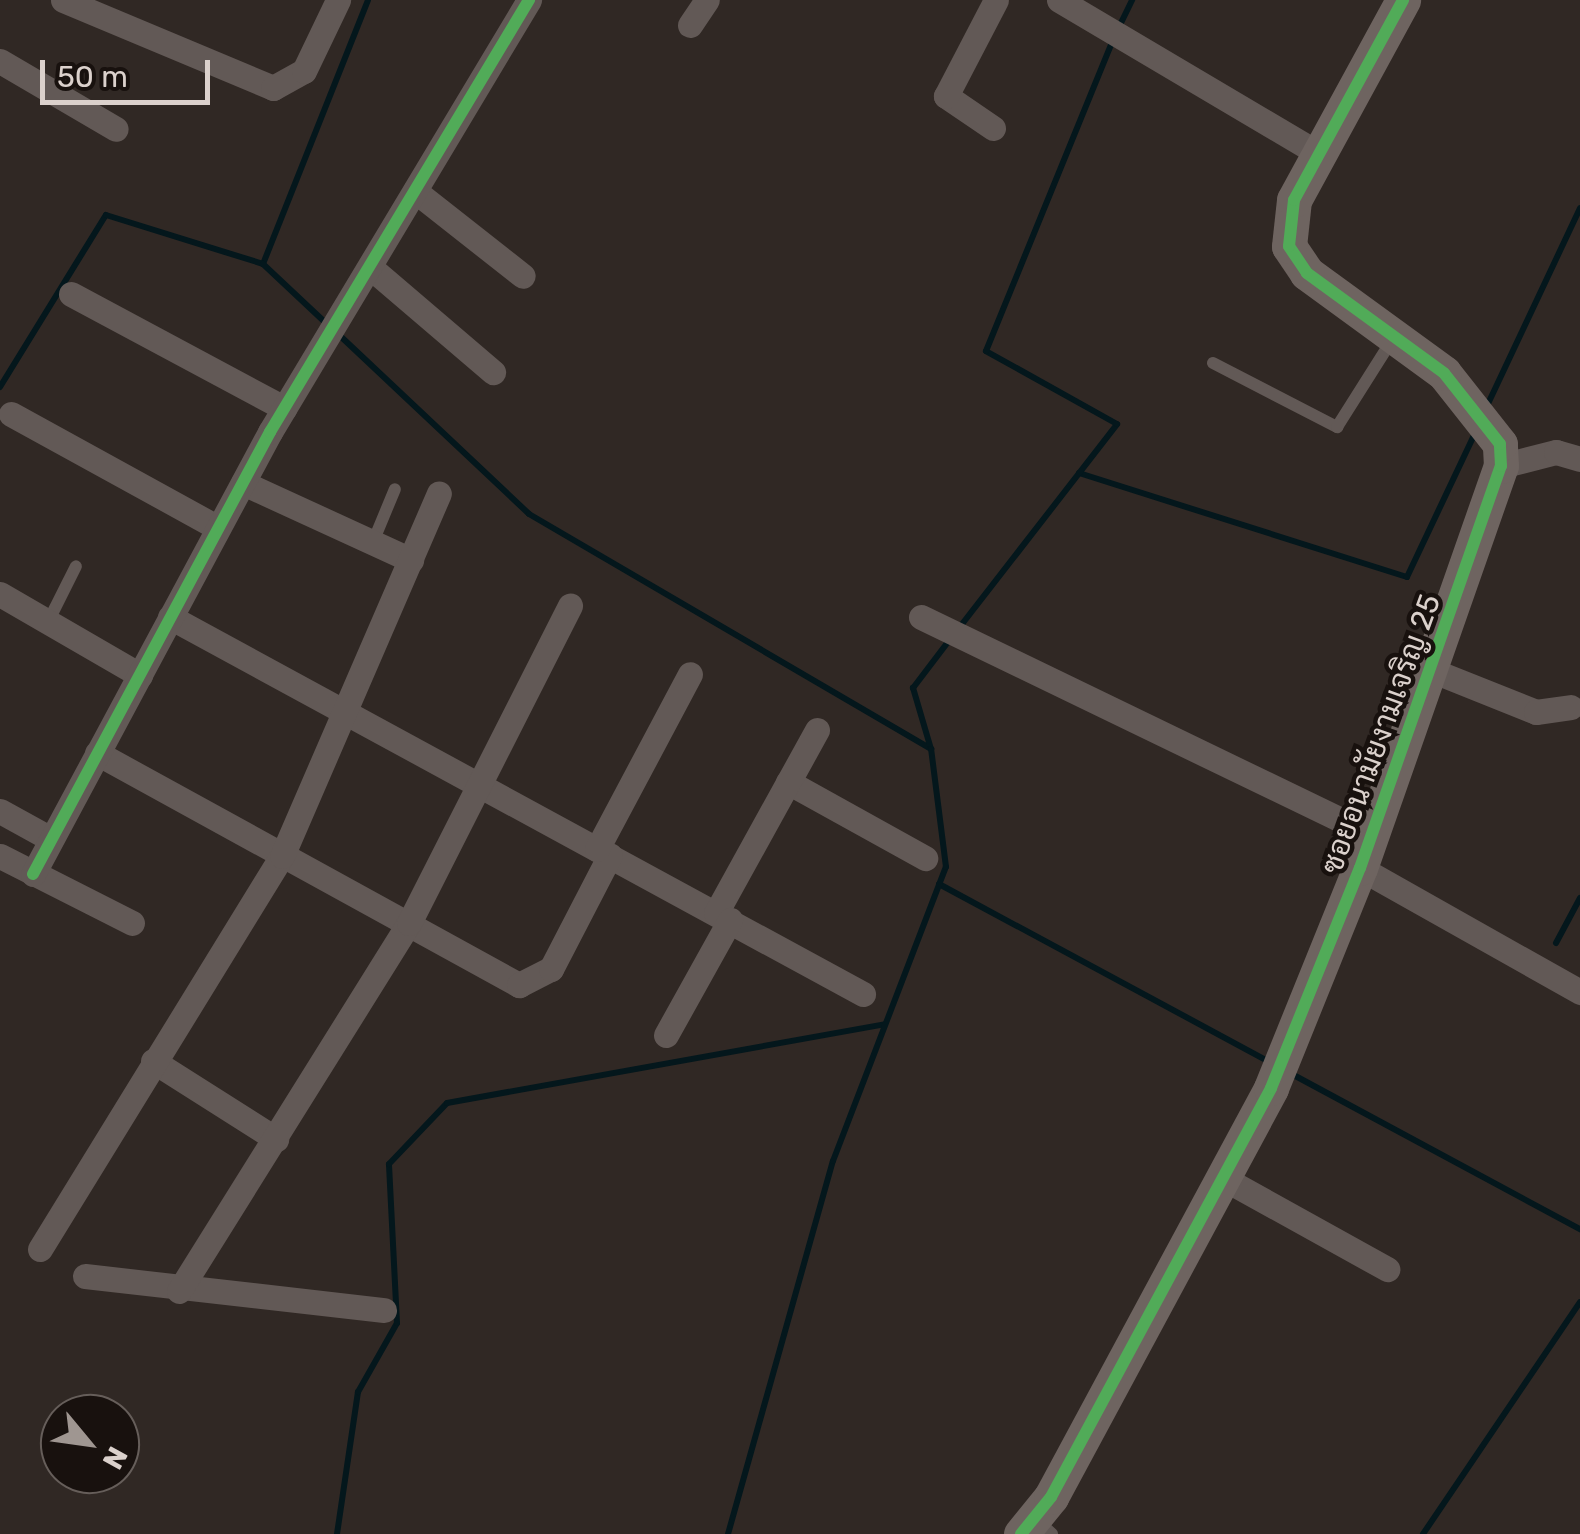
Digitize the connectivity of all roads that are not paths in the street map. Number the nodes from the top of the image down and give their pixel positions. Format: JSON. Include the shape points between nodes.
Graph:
{"nodes":[{"id":1,"x":63,"y":0,"type":"edge"},
{"id":2,"x":338,"y":0,"type":"edge"},
{"id":3,"x":529,"y":0,"type":"edge"},
{"id":4,"x":707,"y":0,"type":"edge"},
{"id":5,"x":996,"y":0,"type":"edge"},
{"id":6,"x":1059,"y":0,"type":"edge"},
{"id":7,"x":1402,"y":0,"type":"edge"},
{"id":8,"x":690,"y":25,"type":"dead end"},
{"id":9,"x":0,"y":61,"type":"edge"},
{"id":10,"x":992,"y":128,"type":"dead end"},
{"id":11,"x":116,"y":129,"type":"dead end"},
{"id":12,"x":1316,"y":152,"type":"junction"},
{"id":13,"x":415,"y":191,"type":"junction"},
{"id":14,"x":370,"y":267,"type":"junction"},
{"id":15,"x":523,"y":276,"type":"dead end"},
{"id":16,"x":71,"y":294,"type":"dead end"},
{"id":17,"x":1395,"y":335,"type":"junction"},
{"id":18,"x":1213,"y":363,"type":"dead end"},
{"id":19,"x":493,"y":372,"type":"dead end"},
{"id":20,"x":284,"y":408,"type":"junction"},
{"id":21,"x":11,"y":414,"type":"dead end"},
{"id":22,"x":1580,"y":459,"type":"edge"},
{"id":23,"x":1500,"y":466,"type":"junction"},
{"id":24,"x":243,"y":483,"type":"junction"},
{"id":25,"x":395,"y":489,"type":"dead end"},
{"id":26,"x":439,"y":494,"type":"dead end"},
{"id":27,"x":218,"y":528,"type":"junction"},
{"id":28,"x":373,"y":542,"type":"junction"},
{"id":29,"x":411,"y":560,"type":"junction"},
{"id":30,"x":76,"y":566,"type":"dead end"},
{"id":31,"x":0,"y":594,"type":"edge"},
{"id":32,"x":570,"y":606,"type":"dead end"},
{"id":33,"x":921,"y":616,"type":"dead end"},
{"id":34,"x":170,"y":617,"type":"junction"},
{"id":35,"x":48,"y":620,"type":"junction"},
{"id":36,"x":1430,"y":670,"type":"junction"},
{"id":37,"x":140,"y":674,"type":"junction"},
{"id":38,"x":690,"y":674,"type":"dead end"},
{"id":39,"x":1571,"y":707,"type":"dead end"},
{"id":40,"x":348,"y":712,"type":"junction"},
{"id":41,"x":817,"y":730,"type":"dead end"},
{"id":42,"x":97,"y":753,"type":"junction"},
{"id":43,"x":788,"y":782,"type":"junction"},
{"id":44,"x":479,"y":784,"type":"junction"},
{"id":45,"x":4,"y":824,"type":"edge"},
{"id":46,"x":52,"y":839,"type":"junction"},
{"id":47,"x":604,"y":852,"type":"junction"},
{"id":48,"x":1366,"y":852,"type":"junction"},
{"id":49,"x":0,"y":856,"type":"edge"},
{"id":50,"x":282,"y":856,"type":"junction"},
{"id":51,"x":925,"y":858,"type":"dead end"},
{"id":52,"x":34,"y":874,"type":"junction"},
{"id":53,"x":723,"y":916,"type":"junction"},
{"id":54,"x":132,"y":923,"type":"dead end"},
{"id":55,"x":410,"y":923,"type":"junction"},
{"id":56,"x":1580,"y":992,"type":"edge"},
{"id":57,"x":863,"y":994,"type":"dead end"},
{"id":58,"x":666,"y":1035,"type":"dead end"},
{"id":59,"x":153,"y":1061,"type":"junction"},
{"id":60,"x":276,"y":1139,"type":"junction"},
{"id":61,"x":1223,"y":1178,"type":"junction"},
{"id":62,"x":40,"y":1249,"type":"dead end"},
{"id":63,"x":1387,"y":1269,"type":"dead end"},
{"id":64,"x":85,"y":1276,"type":"dead end"},
{"id":65,"x":180,"y":1291,"type":"junction"},
{"id":66,"x":384,"y":1310,"type":"dead end"},
{"id":67,"x":1037,"y":1529,"type":"edge"}],
"edges":[{"from":1,"to":2,"type":"street","via":[[273,88],[304,71]]},
{"from":3,"to":13,"type":"street"},
{"from":4,"to":8,"type":"street"},
{"from":5,"to":10,"type":"street","via":[[946,96]]},
{"from":6,"to":12,"type":"street","via":[[1137,52]]},
{"from":7,"to":12,"type":"street"},
{"from":9,"to":11,"type":"street"},
{"from":12,"to":17,"type":"street","via":[[1294,200],[1289,246],[1307,272]]},
{"from":13,"to":14,"type":"street"},
{"from":13,"to":15,"type":"street"},
{"from":14,"to":19,"type":"street"},
{"from":14,"to":20,"type":"street"},
{"from":16,"to":20,"type":"street"},
{"from":17,"to":18,"type":"lane","via":[[1336,427]]},
{"from":17,"to":23,"type":"street","via":[[1481,417]]},
{"from":20,"to":24,"type":"street"},
{"from":21,"to":27,"type":"street"},
{"from":22,"to":23,"type":"street","via":[[1556,452]]},
{"from":23,"to":36,"type":"street","name":"ซอยอนามัยงามเจริญ 25"},
{"from":24,"to":27,"type":"street"},
{"from":24,"to":28,"type":"street"},
{"from":25,"to":28,"type":"lane"},
{"from":26,"to":29,"type":"street"},
{"from":27,"to":34,"type":"street"},
{"from":28,"to":29,"type":"street"},
{"from":29,"to":40,"type":"street"},
{"from":30,"to":35,"type":"lane"},
{"from":31,"to":35,"type":"street"},
{"from":32,"to":44,"type":"street"},
{"from":33,"to":48,"type":"street"},
{"from":34,"to":37,"type":"street"},
{"from":34,"to":40,"type":"street"},
{"from":35,"to":37,"type":"street"},
{"from":36,"to":39,"type":"street","via":[[1536,712]]},
{"from":36,"to":48,"type":"street","name":"ซอยอนามัยงามเจริญ 25"},
{"from":37,"to":42,"type":"street"},
{"from":38,"to":47,"type":"street"},
{"from":40,"to":44,"type":"street"},
{"from":40,"to":50,"type":"street"},
{"from":41,"to":43,"type":"street"},
{"from":42,"to":46,"type":"street"},
{"from":42,"to":50,"type":"street"},
{"from":43,"to":51,"type":"street"},
{"from":43,"to":53,"type":"street"},
{"from":44,"to":47,"type":"street"},
{"from":44,"to":55,"type":"street"},
{"from":45,"to":46,"type":"street"},
{"from":46,"to":52,"type":"street"},
{"from":47,"to":53,"type":"street"},
{"from":47,"to":55,"type":"street","via":[[551,968],[527,986]]},
{"from":48,"to":56,"type":"street"},
{"from":48,"to":61,"type":"street","name":"ซอยอนามัยงามเจริญ 25","via":[[1279,1071]]},
{"from":49,"to":52,"type":"street"},
{"from":50,"to":55,"type":"street"},
{"from":50,"to":59,"type":"street"},
{"from":52,"to":54,"type":"street"},
{"from":53,"to":57,"type":"street"},
{"from":53,"to":58,"type":"street"},
{"from":55,"to":60,"type":"street"},
{"from":59,"to":60,"type":"street"},
{"from":59,"to":62,"type":"street"},
{"from":60,"to":65,"type":"street"},
{"from":61,"to":63,"type":"street"},
{"from":61,"to":67,"type":"street","name":"ซอยอนามัยงามเจริญ 25"},
{"from":64,"to":65,"type":"street"},
{"from":65,"to":66,"type":"street"}]}
